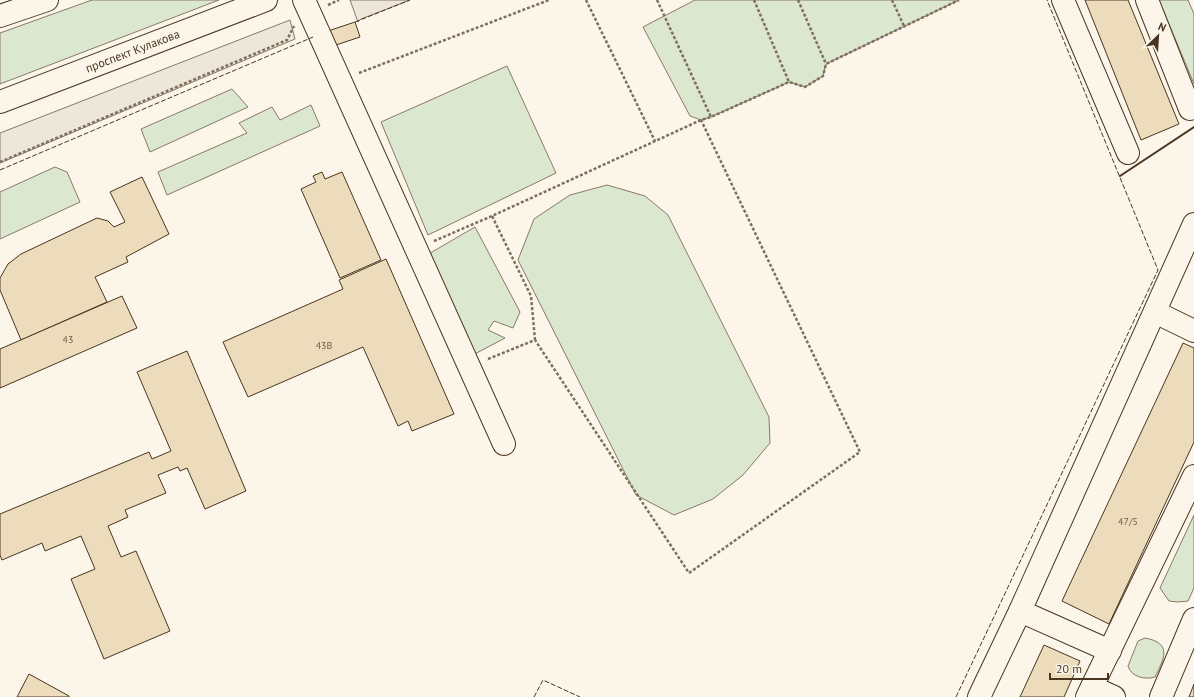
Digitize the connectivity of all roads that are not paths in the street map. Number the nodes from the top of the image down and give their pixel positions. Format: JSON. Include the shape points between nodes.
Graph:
{"nodes":[{"id":1,"x":46,"y":0,"type":"edge"},
{"id":2,"x":266,"y":0,"type":"edge"},
{"id":3,"x":1063,"y":0,"type":"edge"},
{"id":4,"x":1147,"y":0,"type":"edge"},
{"id":5,"x":308,"y":7,"type":"edge"},
{"id":6,"x":0,"y":16,"type":"edge"},
{"id":7,"x":0,"y":102,"type":"edge"},
{"id":8,"x":1194,"y":107,"type":"edge"},
{"id":9,"x":1128,"y":153,"type":"dead end"},
{"id":10,"x":1194,"y":224,"type":"edge"},
{"id":11,"x":1155,"y":312,"type":"junction"},
{"id":12,"x":1194,"y":330,"type":"edge"},
{"id":13,"x":504,"y":444,"type":"dead end"},
{"id":14,"x":1194,"y":476,"type":"edge"},
{"id":15,"x":1020,"y":611,"type":"junction"},
{"id":16,"x":1194,"y":619,"type":"edge"},
{"id":17,"x":1110,"y":651,"type":"junction"},
{"id":18,"x":1089,"y":692,"type":"edge"},
{"id":19,"x":979,"y":697,"type":"edge"},
{"id":20,"x":1114,"y":697,"type":"edge"},
{"id":21,"x":1161,"y":697,"type":"edge"}],
"edges":[{"from":1,"to":6,"type":"main road"},
{"from":2,"to":7,"type":"main road","name":"проспект Кулакова"},
{"from":3,"to":9,"type":"main road"},
{"from":4,"to":8,"type":"main road","via":[[1190,109]]},
{"from":5,"to":13,"type":"main road"},
{"from":10,"to":11,"type":"main road"},
{"from":11,"to":12,"type":"main road"},
{"from":11,"to":15,"type":"main road"},
{"from":14,"to":17,"type":"main road"},
{"from":15,"to":17,"type":"main road"},
{"from":15,"to":19,"type":"main road"},
{"from":16,"to":21,"type":"main road"},
{"from":17,"to":18,"type":"main road"},
{"from":18,"to":20,"type":"main road"}]}
